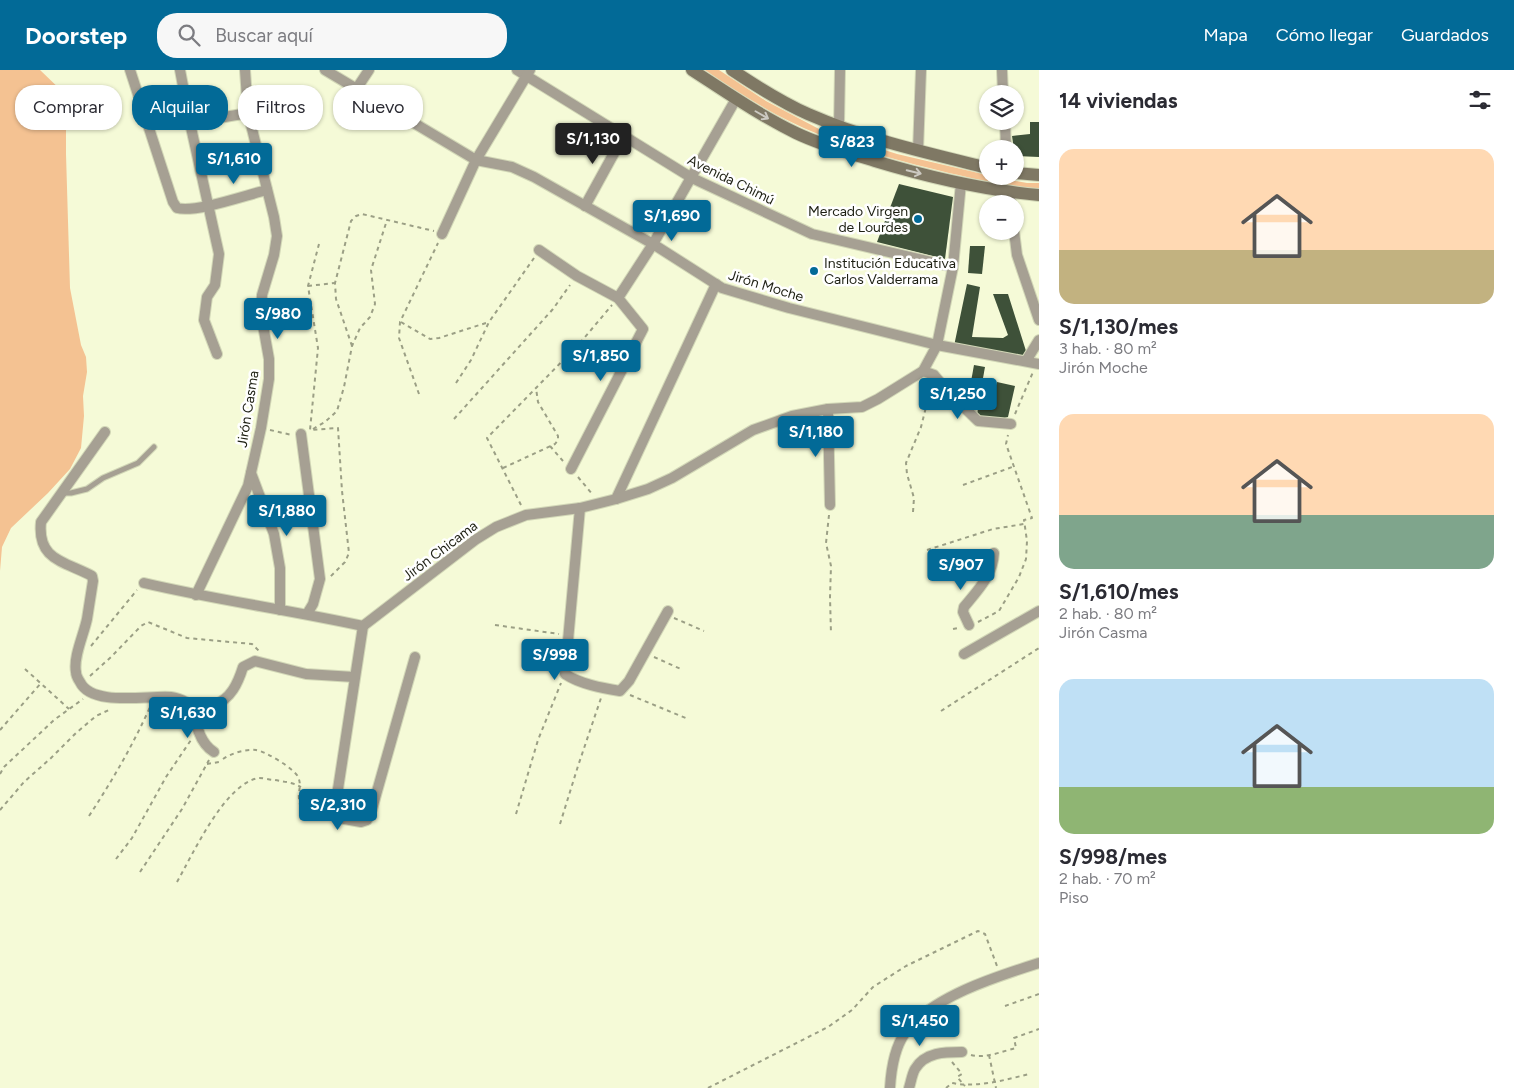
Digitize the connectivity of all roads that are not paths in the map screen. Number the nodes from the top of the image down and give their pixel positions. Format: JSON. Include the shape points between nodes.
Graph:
{"nodes":[{"id":1,"x":130,"y":70,"type":"edge"},
{"id":2,"x":180,"y":70,"type":"edge"},
{"id":3,"x":245,"y":70,"type":"edge"},
{"id":4,"x":326,"y":70,"type":"edge"},
{"id":5,"x":369,"y":70,"type":"edge"},
{"id":6,"x":517,"y":70,"type":"edge"},
{"id":7,"x":692,"y":70,"type":"edge"},
{"id":8,"x":840,"y":70,"type":"edge"},
{"id":9,"x":921,"y":70,"type":"edge"},
{"id":10,"x":1002,"y":70,"type":"edge"},
{"id":11,"x":737,"y":72,"type":"edge"},
{"id":12,"x":528,"y":73,"type":"edge"},
{"id":13,"x":183,"y":85,"type":"edge"},
{"id":14,"x":246,"y":85,"type":"edge"},
{"id":15,"x":352,"y":85,"type":"edge"},
{"id":16,"x":359,"y":85,"type":"edge"},
{"id":17,"x":1003,"y":85,"type":"edge"},
{"id":18,"x":736,"y":99,"type":"junction"},
{"id":19,"x":839,"y":126,"type":"junction"},
{"id":20,"x":423,"y":128,"type":"edge"},
{"id":21,"x":192,"y":130,"type":"edge"},
{"id":22,"x":252,"y":130,"type":"edge"},
{"id":23,"x":624,"y":135,"type":"junction"},
{"id":24,"x":918,"y":151,"type":"junction"},
{"id":25,"x":476,"y":160,"type":"junction"},
{"id":26,"x":979,"y":166,"type":"edge"},
{"id":27,"x":1024,"y":174,"type":"edge"},
{"id":28,"x":1039,"y":175,"type":"edge"},
{"id":29,"x":692,"y":178,"type":"junction"},
{"id":30,"x":962,"y":183,"type":"junction"},
{"id":31,"x":267,"y":190,"type":"junction"},
{"id":32,"x":1000,"y":195,"type":"edge"},
{"id":33,"x":1039,"y":195,"type":"edge"},
{"id":34,"x":1024,"y":197,"type":"edge"},
{"id":35,"x":208,"y":205,"type":"junction"},
{"id":36,"x":585,"y":206,"type":"junction"},
{"id":37,"x":442,"y":234,"type":"road end"},
{"id":38,"x":1015,"y":240,"type":"edge"},
{"id":39,"x":653,"y":244,"type":"junction"},
{"id":40,"x":539,"y":250,"type":"road end"},
{"id":41,"x":953,"y":267,"type":"junction"},
{"id":42,"x":716,"y":284,"type":"junction"},
{"id":43,"x":618,"y":298,"type":"junction"},
{"id":44,"x":1039,"y":320,"type":"edge"},
{"id":45,"x":1039,"y":340,"type":"edge"},
{"id":46,"x":937,"y":345,"type":"junction"},
{"id":47,"x":217,"y":354,"type":"dead end"},
{"id":48,"x":1026,"y":361,"type":"junction"},
{"id":49,"x":1038,"y":363,"type":"edge"},
{"id":50,"x":923,"y":371,"type":"junction"},
{"id":51,"x":828,"y":409,"type":"junction"},
{"id":52,"x":1010,"y":424,"type":"road end"},
{"id":53,"x":105,"y":432,"type":"dead end"},
{"id":54,"x":306,"y":432,"type":"road end"},
{"id":55,"x":154,"y":447,"type":"dead end"},
{"id":56,"x":571,"y":469,"type":"dead end"},
{"id":57,"x":251,"y":473,"type":"junction"},
{"id":58,"x":61,"y":493,"type":"junction"},
{"id":59,"x":616,"y":499,"type":"junction"},
{"id":60,"x":830,"y":505,"type":"road end"},
{"id":61,"x":580,"y":508,"type":"junction"},
{"id":62,"x":994,"y":553,"type":"dead end"},
{"id":63,"x":144,"y":583,"type":"road end"},
{"id":64,"x":196,"y":595,"type":"junction"},
{"id":65,"x":280,"y":610,"type":"junction"},
{"id":66,"x":1039,"y":611,"type":"edge"},
{"id":67,"x":667,"y":613,"type":"road end"},
{"id":68,"x":307,"y":614,"type":"junction"},
{"id":69,"x":969,"y":625,"type":"road end"},
{"id":70,"x":363,"y":626,"type":"junction"},
{"id":71,"x":964,"y":654,"type":"dead end"},
{"id":72,"x":415,"y":657,"type":"dead end"},
{"id":73,"x":354,"y":677,"type":"junction"},
{"id":74,"x":193,"y":707,"type":"junction"},
{"id":75,"x":214,"y":752,"type":"road end"},
{"id":76,"x":1039,"y":963,"type":"edge"},
{"id":77,"x":965,"y":1055,"type":"road end"},
{"id":78,"x":890,"y":1088,"type":"edge"},
{"id":79,"x":909,"y":1088,"type":"edge"}],
"edges":[{"from":1,"to":35,"type":"street","via":[[173,202],[182,210]]},
{"from":2,"to":13,"type":"street"},
{"from":3,"to":14,"type":"street","name":"Jirón Casma"},
{"from":4,"to":15,"type":"street","name":"Jirón Moche"},
{"from":5,"to":16,"type":"street"},
{"from":6,"to":12,"type":"street","name":"Avenida Chimú"},
{"from":7,"to":18,"type":"main road"},
{"from":8,"to":19,"type":"street"},
{"from":9,"to":24,"type":"street"},
{"from":10,"to":17,"type":"street"},
{"from":11,"to":19,"type":"main road","via":[[780,100]]},
{"from":12,"to":23,"type":"street","name":"Avenida Chimú"},
{"from":12,"to":25,"type":"street"},
{"from":18,"to":29,"type":"street"},
{"from":18,"to":30,"type":"main road","one_way":true,"via":[[798,134],[848,153]]},
{"from":19,"to":24,"type":"main road"},
{"from":20,"to":25,"type":"street","name":"Jirón Moche"},
{"from":21,"to":35,"type":"street"},
{"from":22,"to":31,"type":"street","name":"Jirón Casma"},
{"from":23,"to":29,"type":"street","name":"Avenida Chimú"},
{"from":23,"to":36,"type":"street"},
{"from":24,"to":26,"type":"main road"},
{"from":25,"to":36,"type":"street","name":"Jirón Moche","via":[[512,167]]},
{"from":25,"to":37,"type":"street"},
{"from":27,"to":28,"type":"main road"},
{"from":29,"to":39,"type":"street"},
{"from":29,"to":41,"type":"street","name":"Avenida Chimú","via":[[812,234]]},
{"from":30,"to":32,"type":"main road"},
{"from":30,"to":41,"type":"street"},
{"from":31,"to":35,"type":"street"},
{"from":31,"to":57,"type":"street","name":"Jirón Casma","via":[[277,236],[260,314],[269,359],[269,379]]},
{"from":33,"to":34,"type":"main road"},
{"from":35,"to":47,"type":"street","via":[[219,254],[215,285],[207,297],[204,320]]},
{"from":36,"to":39,"type":"street","name":"Jirón Moche"},
{"from":38,"to":44,"type":"street"},
{"from":39,"to":42,"type":"street","name":"Jirón Moche"},
{"from":39,"to":43,"type":"street"},
{"from":40,"to":43,"type":"street"},
{"from":41,"to":46,"type":"street"},
{"from":42,"to":46,"type":"street","name":"Jirón Moche","via":[[789,308]]},
{"from":42,"to":59,"type":"street"},
{"from":43,"to":56,"type":"street","via":[[644,328]]},
{"from":45,"to":48,"type":"street"},
{"from":46,"to":48,"type":"street","name":"Jirón Moche"},
{"from":46,"to":50,"type":"street"},
{"from":48,"to":49,"type":"street","name":"Jirón Moche"},
{"from":50,"to":51,"type":"street","name":"Jirón Chicama","via":[[862,407]]},
{"from":50,"to":52,"type":"street","via":[[934,375],[978,421]]},
{"from":51,"to":59,"type":"street","name":"Jirón Chicama","via":[[792,416],[753,430],[672,478]]},
{"from":51,"to":60,"type":"street"},
{"from":53,"to":58,"type":"street"},
{"from":54,"to":68,"type":"street","via":[[320,579]]},
{"from":55,"to":58,"type":"lane","via":[[138,463],[103,478],[87,489]]},
{"from":57,"to":64,"type":"street","name":"Jirón Casma","via":[[248,486]]},
{"from":57,"to":65,"type":"street","via":[[274,534],[280,568]]},
{"from":58,"to":74,"type":"street","via":[[41,522],[39,534],[44,548],[54,557],[92,576],[87,620],[76,662],[80,684],[91,693],[117,698],[180,699]]},
{"from":59,"to":61,"type":"street","name":"Jirón Chicama"},
{"from":61,"to":67,"type":"street","via":[[565,674],[604,688],[620,690],[629,681]]},
{"from":61,"to":70,"type":"street","name":"Jirón Chicama","via":[[526,515],[496,527],[474,540]]},
{"from":62,"to":69,"type":"street","via":[[993,566],[964,607]]},
{"from":63,"to":64,"type":"street"},
{"from":64,"to":65,"type":"street"},
{"from":65,"to":68,"type":"street"},
{"from":66,"to":71,"type":"street"},
{"from":68,"to":70,"type":"street"},
{"from":70,"to":73,"type":"street"},
{"from":72,"to":73,"type":"street","via":[[372,809],[367,820],[362,822],[339,818],[336,802]]},
{"from":73,"to":74,"type":"street","via":[[306,674],[255,661],[243,667],[238,684],[227,697],[206,707]]},
{"from":74,"to":75,"type":"street","via":[[198,729]]},
{"from":76,"to":78,"type":"street","via":[[1000,976],[945,1001],[915,1021],[898,1046]]},
{"from":77,"to":79,"type":"street","via":[[942,1052],[927,1057],[915,1068]]}]}
